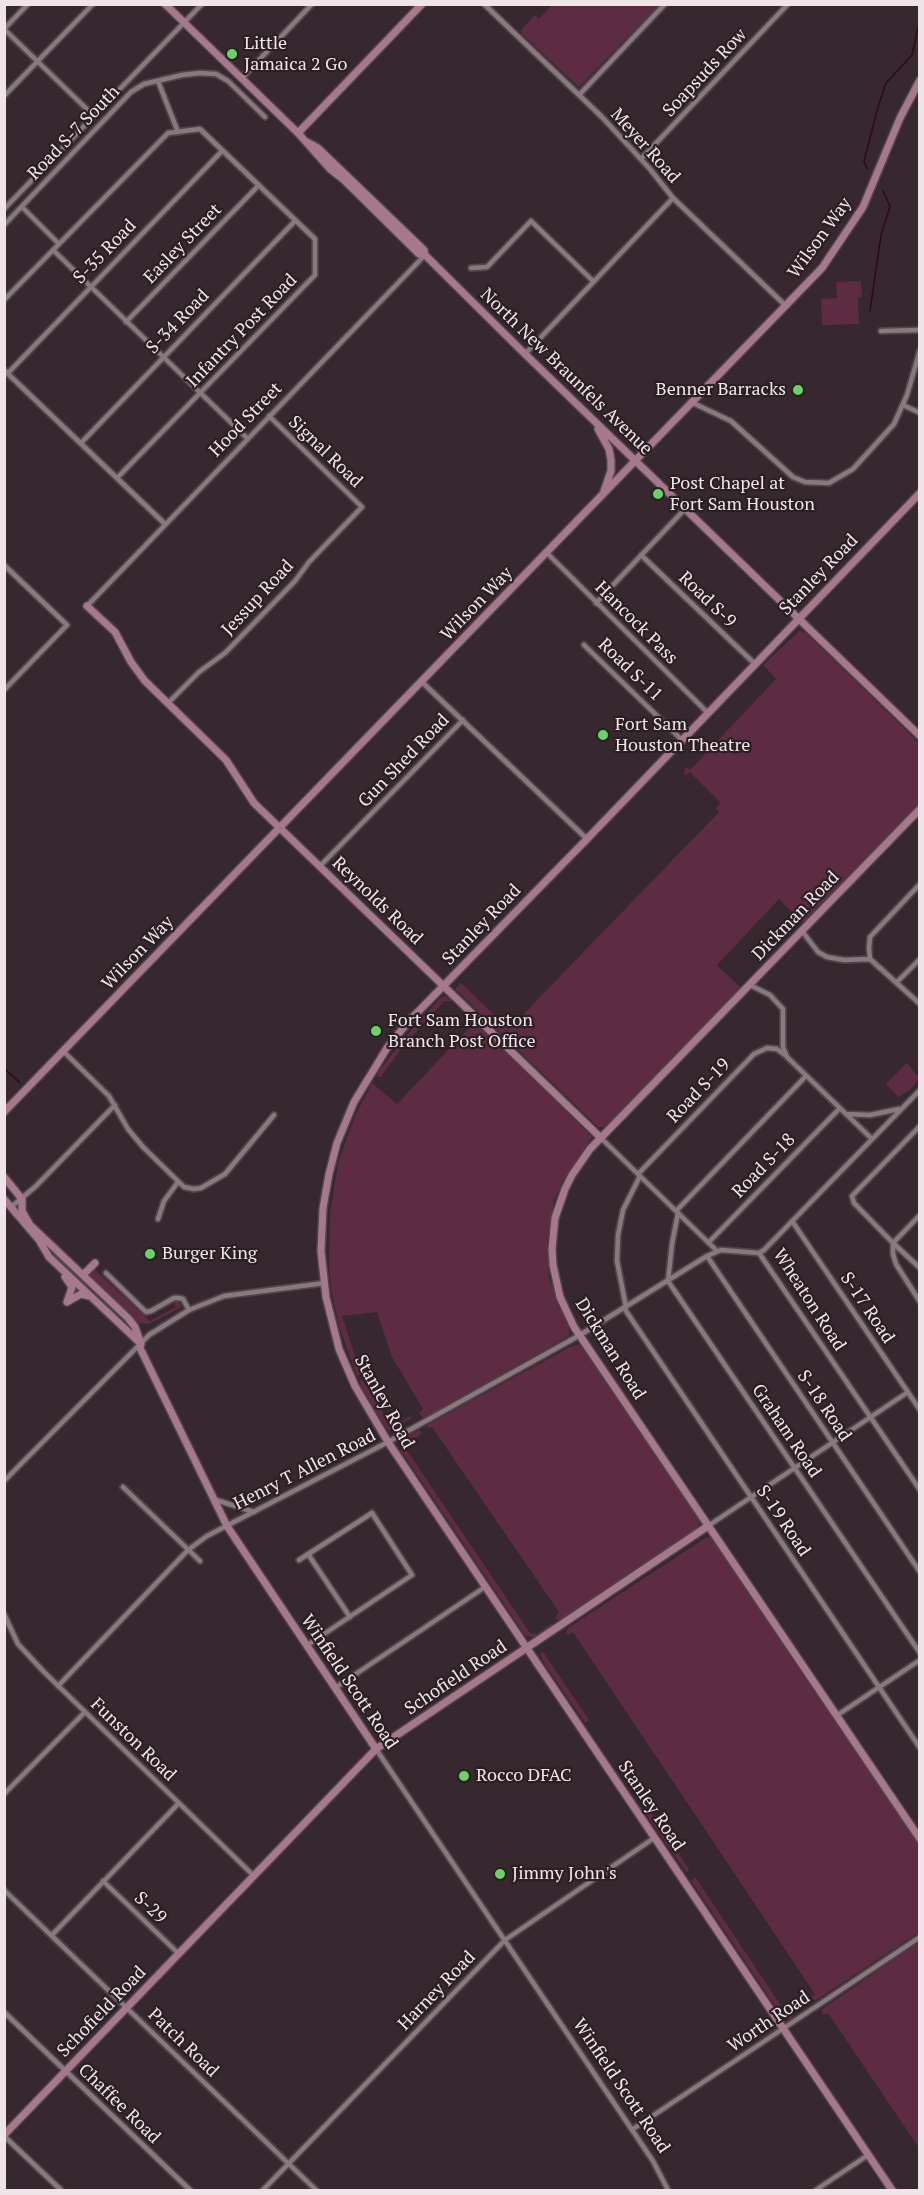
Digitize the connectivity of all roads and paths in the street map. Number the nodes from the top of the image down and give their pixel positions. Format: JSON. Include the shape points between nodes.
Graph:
{"nodes":[{"id":1,"x":28,"y":4,"type":"edge"},
{"id":2,"x":93,"y":4,"type":"edge"},
{"id":3,"x":165,"y":4,"type":"edge"},
{"id":4,"x":202,"y":4,"type":"edge"},
{"id":5,"x":312,"y":4,"type":"edge"},
{"id":6,"x":422,"y":4,"type":"edge"},
{"id":7,"x":484,"y":4,"type":"edge"},
{"id":8,"x":665,"y":4,"type":"edge"},
{"id":9,"x":788,"y":4,"type":"edge"},
{"id":10,"x":184,"y":23,"type":"junction"},
{"id":11,"x":4,"y":30,"type":"edge"},
{"id":12,"x":39,"y":61,"type":"junction"},
{"id":13,"x":242,"y":78,"type":"junction"},
{"id":14,"x":920,"y":80,"type":"edge"},
{"id":15,"x":158,"y":81,"type":"junction"},
{"id":16,"x":579,"y":95,"type":"junction"},
{"id":17,"x":4,"y":96,"type":"edge"},
{"id":18,"x":94,"y":116,"type":"junction"},
{"id":19,"x":265,"y":117,"type":"dead end"},
{"id":20,"x":178,"y":132,"type":"junction"},
{"id":21,"x":298,"y":133,"type":"junction"},
{"id":22,"x":222,"y":151,"type":"junction"},
{"id":23,"x":642,"y":159,"type":"junction"},
{"id":24,"x":259,"y":185,"type":"junction"},
{"id":25,"x":673,"y":198,"type":"junction"},
{"id":26,"x":22,"y":207,"type":"junction"},
{"id":27,"x":4,"y":209,"type":"edge"},
{"id":28,"x":296,"y":221,"type":"junction"},
{"id":29,"x":4,"y":225,"type":"edge"},
{"id":30,"x":59,"y":244,"type":"junction"},
{"id":31,"x":53,"y":250,"type":"junction"},
{"id":32,"x":425,"y":255,"type":"junction"},
{"id":33,"x":471,"y":268,"type":"dead end"},
{"id":34,"x":593,"y":281,"type":"junction"},
{"id":35,"x":90,"y":287,"type":"junction"},
{"id":36,"x":4,"y":300,"type":"edge"},
{"id":37,"x":786,"y":306,"type":"junction"},
{"id":38,"x":126,"y":322,"type":"junction"},
{"id":39,"x":920,"y":330,"type":"edge"},
{"id":40,"x":881,"y":331,"type":"dead end"},
{"id":41,"x":920,"y":350,"type":"edge"},
{"id":42,"x":525,"y":354,"type":"junction"},
{"id":43,"x":163,"y":357,"type":"junction"},
{"id":44,"x":6,"y":371,"type":"edge"},
{"id":45,"x":200,"y":393,"type":"junction"},
{"id":46,"x":693,"y":403,"type":"junction"},
{"id":47,"x":903,"y":405,"type":"junction"},
{"id":48,"x":583,"y":410,"type":"junction"},
{"id":49,"x":920,"y":414,"type":"edge"},
{"id":50,"x":269,"y":416,"type":"junction"},
{"id":51,"x":247,"y":438,"type":"junction"},
{"id":52,"x":81,"y":443,"type":"junction"},
{"id":53,"x":636,"y":461,"type":"junction"},
{"id":54,"x":117,"y":478,"type":"junction"},
{"id":55,"x":920,"y":492,"type":"edge"},
{"id":56,"x":601,"y":497,"type":"junction"},
{"id":57,"x":362,"y":507,"type":"joint"},
{"id":58,"x":685,"y":508,"type":"junction"},
{"id":59,"x":165,"y":524,"type":"junction"},
{"id":60,"x":546,"y":552,"type":"junction"},
{"id":61,"x":641,"y":555,"type":"junction"},
{"id":62,"x":4,"y":566,"type":"edge"},
{"id":63,"x":596,"y":603,"type":"junction"},
{"id":64,"x":87,"y":606,"type":"joint"},
{"id":65,"x":798,"y":618,"type":"junction"},
{"id":66,"x":584,"y":645,"type":"dead end"},
{"id":67,"x":755,"y":664,"type":"junction"},
{"id":68,"x":422,"y":682,"type":"junction"},
{"id":69,"x":4,"y":690,"type":"edge"},
{"id":70,"x":168,"y":703,"type":"junction"},
{"id":71,"x":708,"y":713,"type":"junction"},
{"id":72,"x":463,"y":720,"type":"junction"},
{"id":73,"x":920,"y":736,"type":"edge"},
{"id":74,"x":682,"y":740,"type":"junction"},
{"id":75,"x":920,"y":811,"type":"edge"},
{"id":76,"x":279,"y":828,"type":"junction"},
{"id":77,"x":587,"y":839,"type":"junction"},
{"id":78,"x":320,"y":866,"type":"junction"},
{"id":79,"x":920,"y":884,"type":"edge"},
{"id":80,"x":802,"y":931,"type":"junction"},
{"id":81,"x":870,"y":959,"type":"junction"},
{"id":82,"x":920,"y":959,"type":"edge"},
{"id":83,"x":897,"y":982,"type":"junction"},
{"id":84,"x":750,"y":985,"type":"junction"},
{"id":85,"x":443,"y":986,"type":"junction"},
{"id":86,"x":920,"y":1004,"type":"edge"},
{"id":87,"x":64,"y":1052,"type":"junction"},
{"id":88,"x":787,"y":1056,"type":"junction"},
{"id":89,"x":806,"y":1076,"type":"junction"},
{"id":90,"x":920,"y":1090,"type":"edge"},
{"id":91,"x":115,"y":1105,"type":"junction"},
{"id":92,"x":840,"y":1108,"type":"junction"},
{"id":93,"x":901,"y":1109,"type":"junction"},
{"id":94,"x":4,"y":1112,"type":"edge"},
{"id":95,"x":846,"y":1114,"type":"junction"},
{"id":96,"x":274,"y":1115,"type":"dead end"},
{"id":97,"x":920,"y":1126,"type":"edge"},
{"id":98,"x":601,"y":1138,"type":"junction"},
{"id":99,"x":872,"y":1139,"type":"junction"},
{"id":100,"x":639,"y":1175,"type":"junction"},
{"id":101,"x":4,"y":1178,"type":"edge"},
{"id":102,"x":178,"y":1182,"type":"junction"},
{"id":103,"x":4,"y":1199,"type":"edge"},
{"id":104,"x":22,"y":1199,"type":"junction"},
{"id":105,"x":11,"y":1207,"type":"junction"},
{"id":106,"x":677,"y":1212,"type":"junction"},
{"id":107,"x":920,"y":1215,"type":"edge"},
{"id":108,"x":158,"y":1219,"type":"dead end"},
{"id":109,"x":792,"y":1221,"type":"junction"},
{"id":110,"x":709,"y":1242,"type":"junction"},
{"id":111,"x":893,"y":1243,"type":"junction"},
{"id":112,"x":717,"y":1251,"type":"junction"},
{"id":113,"x":759,"y":1253,"type":"junction"},
{"id":114,"x":707,"y":1256,"type":"junction"},
{"id":115,"x":50,"y":1257,"type":"junction"},
{"id":116,"x":95,"y":1263,"type":"dead end"},
{"id":117,"x":920,"y":1268,"type":"edge"},
{"id":118,"x":106,"y":1273,"type":"dead end"},
{"id":119,"x":83,"y":1275,"type":"junction"},
{"id":120,"x":668,"y":1281,"type":"junction"},
{"id":121,"x":325,"y":1283,"type":"junction"},
{"id":122,"x":91,"y":1296,"type":"junction"},
{"id":123,"x":920,"y":1302,"type":"edge"},
{"id":124,"x":625,"y":1308,"type":"junction"},
{"id":125,"x":189,"y":1310,"type":"junction"},
{"id":126,"x":580,"y":1335,"type":"junction"},
{"id":127,"x":141,"y":1344,"type":"junction"},
{"id":128,"x":908,"y":1392,"type":"junction"},
{"id":129,"x":920,"y":1410,"type":"edge"},
{"id":130,"x":870,"y":1418,"type":"junction"},
{"id":131,"x":388,"y":1442,"type":"junction"},
{"id":132,"x":832,"y":1443,"type":"junction"},
{"id":133,"x":794,"y":1468,"type":"junction"},
{"id":134,"x":4,"y":1481,"type":"edge"},
{"id":135,"x":123,"y":1488,"type":"dead end"},
{"id":136,"x":920,"y":1490,"type":"edge"},
{"id":137,"x":750,"y":1497,"type":"junction"},
{"id":138,"x":213,"y":1499,"type":"junction"},
{"id":139,"x":254,"y":1512,"type":"junction"},
{"id":140,"x":227,"y":1526,"type":"junction"},
{"id":141,"x":708,"y":1526,"type":"junction"},
{"id":142,"x":188,"y":1550,"type":"junction"},
{"id":143,"x":308,"y":1554,"type":"junction"},
{"id":144,"x":299,"y":1560,"type":"dead end"},
{"id":145,"x":200,"y":1562,"type":"dead end"},
{"id":146,"x":920,"y":1572,"type":"edge"},
{"id":147,"x":486,"y":1587,"type":"junction"},
{"id":148,"x":4,"y":1614,"type":"edge"},
{"id":149,"x":350,"y":1617,"type":"junction"},
{"id":150,"x":306,"y":1646,"type":"junction"},
{"id":151,"x":526,"y":1648,"type":"junction"},
{"id":152,"x":920,"y":1653,"type":"edge"},
{"id":153,"x":920,"y":1660,"type":"edge"},
{"id":154,"x":58,"y":1686,"type":"junction"},
{"id":155,"x":335,"y":1688,"type":"junction"},
{"id":156,"x":879,"y":1688,"type":"junction"},
{"id":157,"x":85,"y":1712,"type":"junction"},
{"id":158,"x":836,"y":1716,"type":"junction"},
{"id":159,"x":920,"y":1748,"type":"edge"},
{"id":160,"x":376,"y":1749,"type":"junction"},
{"id":161,"x":4,"y":1794,"type":"edge"},
{"id":162,"x":179,"y":1803,"type":"junction"},
{"id":163,"x":654,"y":1838,"type":"junction"},
{"id":164,"x":920,"y":1839,"type":"edge"},
{"id":165,"x":254,"y":1876,"type":"junction"},
{"id":166,"x":103,"y":1881,"type":"junction"},
{"id":167,"x":4,"y":1890,"type":"edge"},
{"id":168,"x":52,"y":1935,"type":"junction"},
{"id":169,"x":920,"y":1937,"type":"edge"},
{"id":170,"x":505,"y":1940,"type":"junction"},
{"id":171,"x":179,"y":1954,"type":"junction"},
{"id":172,"x":127,"y":2008,"type":"junction"},
{"id":173,"x":4,"y":2012,"type":"edge"},
{"id":174,"x":783,"y":2029,"type":"junction"},
{"id":175,"x":66,"y":2072,"type":"junction"},
{"id":176,"x":633,"y":2129,"type":"junction"},
{"id":177,"x":4,"y":2136,"type":"edge"},
{"id":178,"x":868,"y":2155,"type":"junction"},
{"id":179,"x":288,"y":2164,"type":"junction"},
{"id":180,"x":61,"y":2190,"type":"edge"},
{"id":181,"x":190,"y":2190,"type":"edge"},
{"id":182,"x":263,"y":2190,"type":"edge"},
{"id":183,"x":316,"y":2190,"type":"edge"},
{"id":184,"x":668,"y":2190,"type":"edge"},
{"id":185,"x":816,"y":2190,"type":"edge"},
{"id":186,"x":892,"y":2190,"type":"edge"}],
"edges":[{"from":1,"to":11,"type":"street"},
{"from":2,"to":12,"type":"street"},
{"from":3,"to":10,"type":"street","name":"North New Braunfels Avenue"},
{"from":4,"to":10,"type":"street"},
{"from":5,"to":13,"type":"street"},
{"from":6,"to":21,"type":"street"},
{"from":7,"to":16,"type":"street","name":"Meyer Road"},
{"from":8,"to":16,"type":"street"},
{"from":9,"to":23,"type":"street","name":"Soapsuds Row"},
{"from":10,"to":13,"type":"street","name":"North New Braunfels Avenue"},
{"from":10,"to":18,"type":"street"},
{"from":11,"to":12,"type":"street"},
{"from":12,"to":17,"type":"street"},
{"from":12,"to":18,"type":"street"},
{"from":13,"to":21,"type":"street","name":"North New Braunfels Avenue"},
{"from":14,"to":37,"type":"street","name":"Wilson Way","via":[[863,207],[822,268]]},
{"from":15,"to":19,"type":"street","name":"Road S-7 South","via":[[216,74]]},
{"from":15,"to":20,"type":"street"},
{"from":15,"to":26,"type":"street","name":"Road S-7 South","via":[[131,93]]},
{"from":16,"to":23,"type":"street","name":"Meyer Road"},
{"from":18,"to":27,"type":"street"},
{"from":20,"to":22,"type":"street","name":"Infantry Post Road","via":[[200,129]]},
{"from":20,"to":30,"type":"street","via":[[165,135]]},
{"from":21,"to":32,"type":"street","name":"North New Braunfels Avenue","via":[[356,184]]},
{"from":22,"to":24,"type":"street","name":"Infantry Post Road"},
{"from":22,"to":35,"type":"street","name":"S-35 Road"},
{"from":23,"to":25,"type":"street","name":"Meyer Road"},
{"from":24,"to":28,"type":"street","name":"Infantry Post Road"},
{"from":24,"to":38,"type":"street","name":"Easley Street"},
{"from":25,"to":34,"type":"street"},
{"from":25,"to":37,"type":"street","name":"Meyer Road"},
{"from":26,"to":29,"type":"street","name":"Road S-7 South"},
{"from":26,"to":30,"type":"street"},
{"from":28,"to":43,"type":"street","name":"S-34 Road"},
{"from":28,"to":45,"type":"street","name":"Infantry Post Road","via":[[315,239],[315,275]]},
{"from":30,"to":31,"type":"street"},
{"from":31,"to":35,"type":"street"},
{"from":31,"to":36,"type":"street"},
{"from":32,"to":42,"type":"street","name":"North New Braunfels Avenue"},
{"from":32,"to":50,"type":"street","name":"Hood Street"},
{"from":33,"to":34,"type":"street","via":[[487,267],[531,221]]},
{"from":34,"to":42,"type":"street"},
{"from":35,"to":38,"type":"street"},
{"from":35,"to":44,"type":"street","name":"S-35 Road"},
{"from":37,"to":46,"type":"street","name":"Wilson Way"},
{"from":38,"to":43,"type":"street"},
{"from":39,"to":40,"type":"street"},
{"from":41,"to":47,"type":"street"},
{"from":42,"to":48,"type":"street","name":"North New Braunfels Avenue"},
{"from":43,"to":45,"type":"street"},
{"from":43,"to":52,"type":"street","name":"S-34 Road"},
{"from":44,"to":52,"type":"street"},
{"from":45,"to":51,"type":"street"},
{"from":45,"to":54,"type":"street","name":"Infantry Post Road"},
{"from":46,"to":47,"type":"street","via":[[731,421],[793,477],[815,484],[835,481],[853,469],[894,424]]},
{"from":46,"to":53,"type":"street","name":"Wilson Way"},
{"from":47,"to":49,"type":"street"},
{"from":48,"to":53,"type":"street","name":"North New Braunfels Avenue"},
{"from":48,"to":56,"type":"street","via":[[609,449],[611,471]]},
{"from":50,"to":51,"type":"street","name":"Hood Street"},
{"from":50,"to":57,"type":"street","name":"Signal Road"},
{"from":51,"to":59,"type":"street","name":"Hood Street"},
{"from":52,"to":54,"type":"street"},
{"from":53,"to":56,"type":"street","name":"Wilson Way"},
{"from":53,"to":58,"type":"street","name":"North New Braunfels Avenue"},
{"from":54,"to":59,"type":"street"},
{"from":55,"to":65,"type":"street","name":"Stanley Road"},
{"from":56,"to":60,"type":"street","name":"Wilson Way"},
{"from":57,"to":70,"type":"street","name":"Jessup Road","via":[[225,653]]},
{"from":58,"to":61,"type":"street"},
{"from":58,"to":65,"type":"street","name":"North New Braunfels Avenue"},
{"from":59,"to":64,"type":"street","name":"Hood Street"},
{"from":60,"to":63,"type":"street","name":"Hancock Pass"},
{"from":60,"to":68,"type":"street","name":"Wilson Way"},
{"from":61,"to":63,"type":"street"},
{"from":61,"to":67,"type":"street","name":"Road S-9"},
{"from":62,"to":69,"type":"street","via":[[67,625]]},
{"from":63,"to":71,"type":"street","name":"Hancock Pass"},
{"from":64,"to":70,"type":"street","name":"Reynolds Road","via":[[115,632],[138,672]]},
{"from":65,"to":67,"type":"street","name":"Stanley Road"},
{"from":65,"to":73,"type":"street","name":"North New Braunfels Avenue"},
{"from":66,"to":74,"type":"street","name":"Road S-11"},
{"from":67,"to":71,"type":"street","name":"Stanley Road"},
{"from":68,"to":72,"type":"street"},
{"from":68,"to":76,"type":"street","name":"Wilson Way"},
{"from":70,"to":76,"type":"street","name":"Reynolds Road","via":[[226,759],[254,803]]},
{"from":71,"to":74,"type":"street","name":"Stanley Road"},
{"from":72,"to":77,"type":"street","name":"Gun Shed Road"},
{"from":72,"to":78,"type":"street","name":"Gun Shed Road"},
{"from":74,"to":77,"type":"street","name":"Stanley Road"},
{"from":75,"to":80,"type":"street","name":"Dickman Road"},
{"from":76,"to":78,"type":"street","name":"Reynolds Road"},
{"from":76,"to":87,"type":"street","name":"Wilson Way"},
{"from":77,"to":85,"type":"street","name":"Stanley Road"},
{"from":78,"to":85,"type":"street","name":"Reynolds Road"},
{"from":79,"to":81,"type":"street","via":[[870,937]]},
{"from":80,"to":81,"type":"street","via":[[818,952],[827,957]]},
{"from":80,"to":84,"type":"street","name":"Dickman Road"},
{"from":81,"to":83,"type":"street"},
{"from":82,"to":83,"type":"street"},
{"from":83,"to":86,"type":"street"},
{"from":84,"to":88,"type":"street","via":[[770,995],[783,1009],[783,1047]]},
{"from":84,"to":98,"type":"street","name":"Dickman Road"},
{"from":85,"to":98,"type":"street","name":"Reynolds Road"},
{"from":85,"to":121,"type":"street","name":"Stanley Road","via":[[382,1056],[344,1125],[323,1208],[321,1251]]},
{"from":87,"to":91,"type":"street"},
{"from":87,"to":94,"type":"street","name":"Wilson Way"},
{"from":88,"to":89,"type":"street"},
{"from":88,"to":100,"type":"street","name":"Road S-19","via":[[773,1048],[754,1054]]},
{"from":89,"to":92,"type":"street"},
{"from":89,"to":106,"type":"street"},
{"from":90,"to":93,"type":"street","name":"Wheaton Road"},
{"from":91,"to":102,"type":"street","via":[[128,1129]]},
{"from":91,"to":104,"type":"street"},
{"from":92,"to":95,"type":"street"},
{"from":92,"to":110,"type":"street","name":"Road S-18"},
{"from":93,"to":95,"type":"street","via":[[870,1115]]},
{"from":93,"to":99,"type":"street","name":"Wheaton Road"},
{"from":95,"to":99,"type":"street"},
{"from":96,"to":102,"type":"street","via":[[220,1178],[194,1190]]},
{"from":97,"to":111,"type":"street","via":[[852,1196],[854,1203]]},
{"from":98,"to":100,"type":"street","name":"Reynolds Road"},
{"from":98,"to":126,"type":"street","name":"Dickman Road","via":[[568,1182],[553,1234],[556,1281],[566,1312]]},
{"from":99,"to":109,"type":"street","name":"Wheaton Road"},
{"from":100,"to":106,"type":"street","name":"Reynolds Road"},
{"from":100,"to":124,"type":"street","name":"S-19 Road","via":[[623,1210],[618,1235],[616,1262]]},
{"from":101,"to":104,"type":"street"},
{"from":102,"to":108,"type":"street","via":[[164,1201]]},
{"from":103,"to":105,"type":"street","name":"Winfield Scott Road"},
{"from":104,"to":105,"type":"street"},
{"from":104,"to":119,"type":"street","via":[[22,1211],[30,1225]]},
{"from":105,"to":115,"type":"street","name":"Winfield Scott Road"},
{"from":106,"to":110,"type":"street","name":"Reynolds Road"},
{"from":106,"to":120,"type":"street"},
{"from":107,"to":111,"type":"street"},
{"from":109,"to":113,"type":"street","name":"Wheaton Road"},
{"from":109,"to":128,"type":"street","name":"S-17 Road"},
{"from":110,"to":112,"type":"street","name":"Reynolds Road"},
{"from":111,"to":117,"type":"street"},
{"from":111,"to":123,"type":"street","via":[[896,1264]]},
{"from":112,"to":113,"type":"street","name":"Henry T Allen Road"},
{"from":112,"to":114,"type":"street","name":"Henry T Allen Road"},
{"from":113,"to":130,"type":"street","name":"Wheaton Road"},
{"from":114,"to":120,"type":"street","name":"Henry T Allen Road"},
{"from":114,"to":132,"type":"street","name":"S-18 Road"},
{"from":115,"to":122,"type":"street","name":"Winfield Scott Road"},
{"from":115,"to":122,"type":"street","via":[[71,1283],[67,1302],[81,1294]]},
{"from":116,"to":119,"type":"street"},
{"from":118,"to":125,"type":"street","via":[[146,1312],[174,1298],[183,1299]]},
{"from":119,"to":127,"type":"street","via":[[128,1318]]},
{"from":120,"to":124,"type":"street","name":"Henry T Allen Road"},
{"from":120,"to":133,"type":"street","name":"Graham Road"},
{"from":121,"to":125,"type":"street","via":[[224,1296]]},
{"from":121,"to":131,"type":"street","name":"Stanley Road","via":[[339,1349],[355,1386]]},
{"from":122,"to":127,"type":"street","name":"Winfield Scott Road"},
{"from":124,"to":126,"type":"street","name":"Henry T Allen Road"},
{"from":124,"to":137,"type":"street","name":"S-19 Road"},
{"from":125,"to":127,"type":"street"},
{"from":126,"to":131,"type":"street","name":"Henry T Allen Road"},
{"from":126,"to":141,"type":"street","name":"Dickman Road"},
{"from":127,"to":134,"type":"street"},
{"from":127,"to":138,"type":"street","name":"Winfield Scott Road"},
{"from":128,"to":129,"type":"street","name":"S-17 Road"},
{"from":128,"to":130,"type":"street","name":"Schofield Road"},
{"from":130,"to":132,"type":"street","name":"Schofield Road"},
{"from":130,"to":136,"type":"street","name":"Wheaton Road"},
{"from":131,"to":139,"type":"street","name":"Henry T Allen Road"},
{"from":131,"to":147,"type":"street","name":"Stanley Road"},
{"from":132,"to":133,"type":"street","name":"Schofield Road"},
{"from":132,"to":146,"type":"street","name":"S-18 Road"},
{"from":133,"to":137,"type":"street","name":"Schofield Road"},
{"from":133,"to":152,"type":"street","name":"Graham Road"},
{"from":135,"to":142,"type":"street"},
{"from":137,"to":141,"type":"street","name":"Schofield Road"},
{"from":137,"to":156,"type":"street","name":"S-19 Road"},
{"from":138,"to":139,"type":"street"},
{"from":138,"to":140,"type":"street","name":"Winfield Scott Road"},
{"from":139,"to":140,"type":"street","name":"Henry T Allen Road"},
{"from":140,"to":142,"type":"street","name":"Henry T Allen Road"},
{"from":140,"to":150,"type":"street","name":"Winfield Scott Road"},
{"from":141,"to":151,"type":"street","name":"Schofield Road"},
{"from":141,"to":158,"type":"street","name":"Dickman Road"},
{"from":142,"to":145,"type":"street"},
{"from":142,"to":154,"type":"street","name":"Henry T Allen Road"},
{"from":143,"to":144,"type":"street"},
{"from":143,"to":149,"type":"street"},
{"from":143,"to":149,"type":"street","via":[[372,1513],[412,1575]]},
{"from":147,"to":151,"type":"street","name":"Stanley Road"},
{"from":147,"to":155,"type":"street"},
{"from":148,"to":154,"type":"street","name":"Funston Road","via":[[18,1644]]},
{"from":149,"to":150,"type":"street"},
{"from":150,"to":155,"type":"street","name":"Winfield Scott Road"},
{"from":151,"to":160,"type":"street","name":"Schofield Road"},
{"from":151,"to":163,"type":"street","name":"Stanley Road"},
{"from":153,"to":156,"type":"street"},
{"from":154,"to":157,"type":"street","name":"Funston Road"},
{"from":155,"to":160,"type":"street","name":"Winfield Scott Road"},
{"from":156,"to":158,"type":"street"},
{"from":156,"to":159,"type":"street","name":"S-19 Road"},
{"from":157,"to":161,"type":"street"},
{"from":157,"to":162,"type":"street","name":"Funston Road"},
{"from":158,"to":164,"type":"street","name":"Dickman Road"},
{"from":160,"to":165,"type":"street","name":"Schofield Road"},
{"from":160,"to":170,"type":"street","name":"Winfield Scott Road"},
{"from":162,"to":165,"type":"street","name":"Funston Road"},
{"from":162,"to":166,"type":"street"},
{"from":163,"to":170,"type":"street","name":"Harney Road"},
{"from":163,"to":174,"type":"street","name":"Stanley Road"},
{"from":165,"to":171,"type":"street","name":"Schofield Road"},
{"from":166,"to":168,"type":"street"},
{"from":166,"to":171,"type":"street","name":"S-29"},
{"from":167,"to":168,"type":"street","name":"Patch Road"},
{"from":168,"to":172,"type":"street","name":"Patch Road"},
{"from":169,"to":174,"type":"street","name":"Worth Road"},
{"from":170,"to":176,"type":"street","name":"Winfield Scott Road"},
{"from":170,"to":179,"type":"street","name":"Harney Road"},
{"from":171,"to":172,"type":"street","name":"Schofield Road"},
{"from":172,"to":175,"type":"street","name":"Schofield Road"},
{"from":172,"to":179,"type":"street","name":"Patch Road"},
{"from":173,"to":175,"type":"street","name":"Chaffee Road"},
{"from":174,"to":176,"type":"street","name":"Worth Road"},
{"from":174,"to":178,"type":"street","name":"Stanley Road"},
{"from":175,"to":177,"type":"street","name":"Schofield Road"},
{"from":175,"to":181,"type":"street","name":"Chaffee Road"},
{"from":176,"to":184,"type":"street","name":"Winfield Scott Road"},
{"from":177,"to":180,"type":"street"},
{"from":178,"to":185,"type":"street"},
{"from":178,"to":186,"type":"street","name":"Stanley Road"},
{"from":179,"to":182,"type":"street","name":"Harney Road"},
{"from":179,"to":183,"type":"street","name":"Patch Road"}]}
